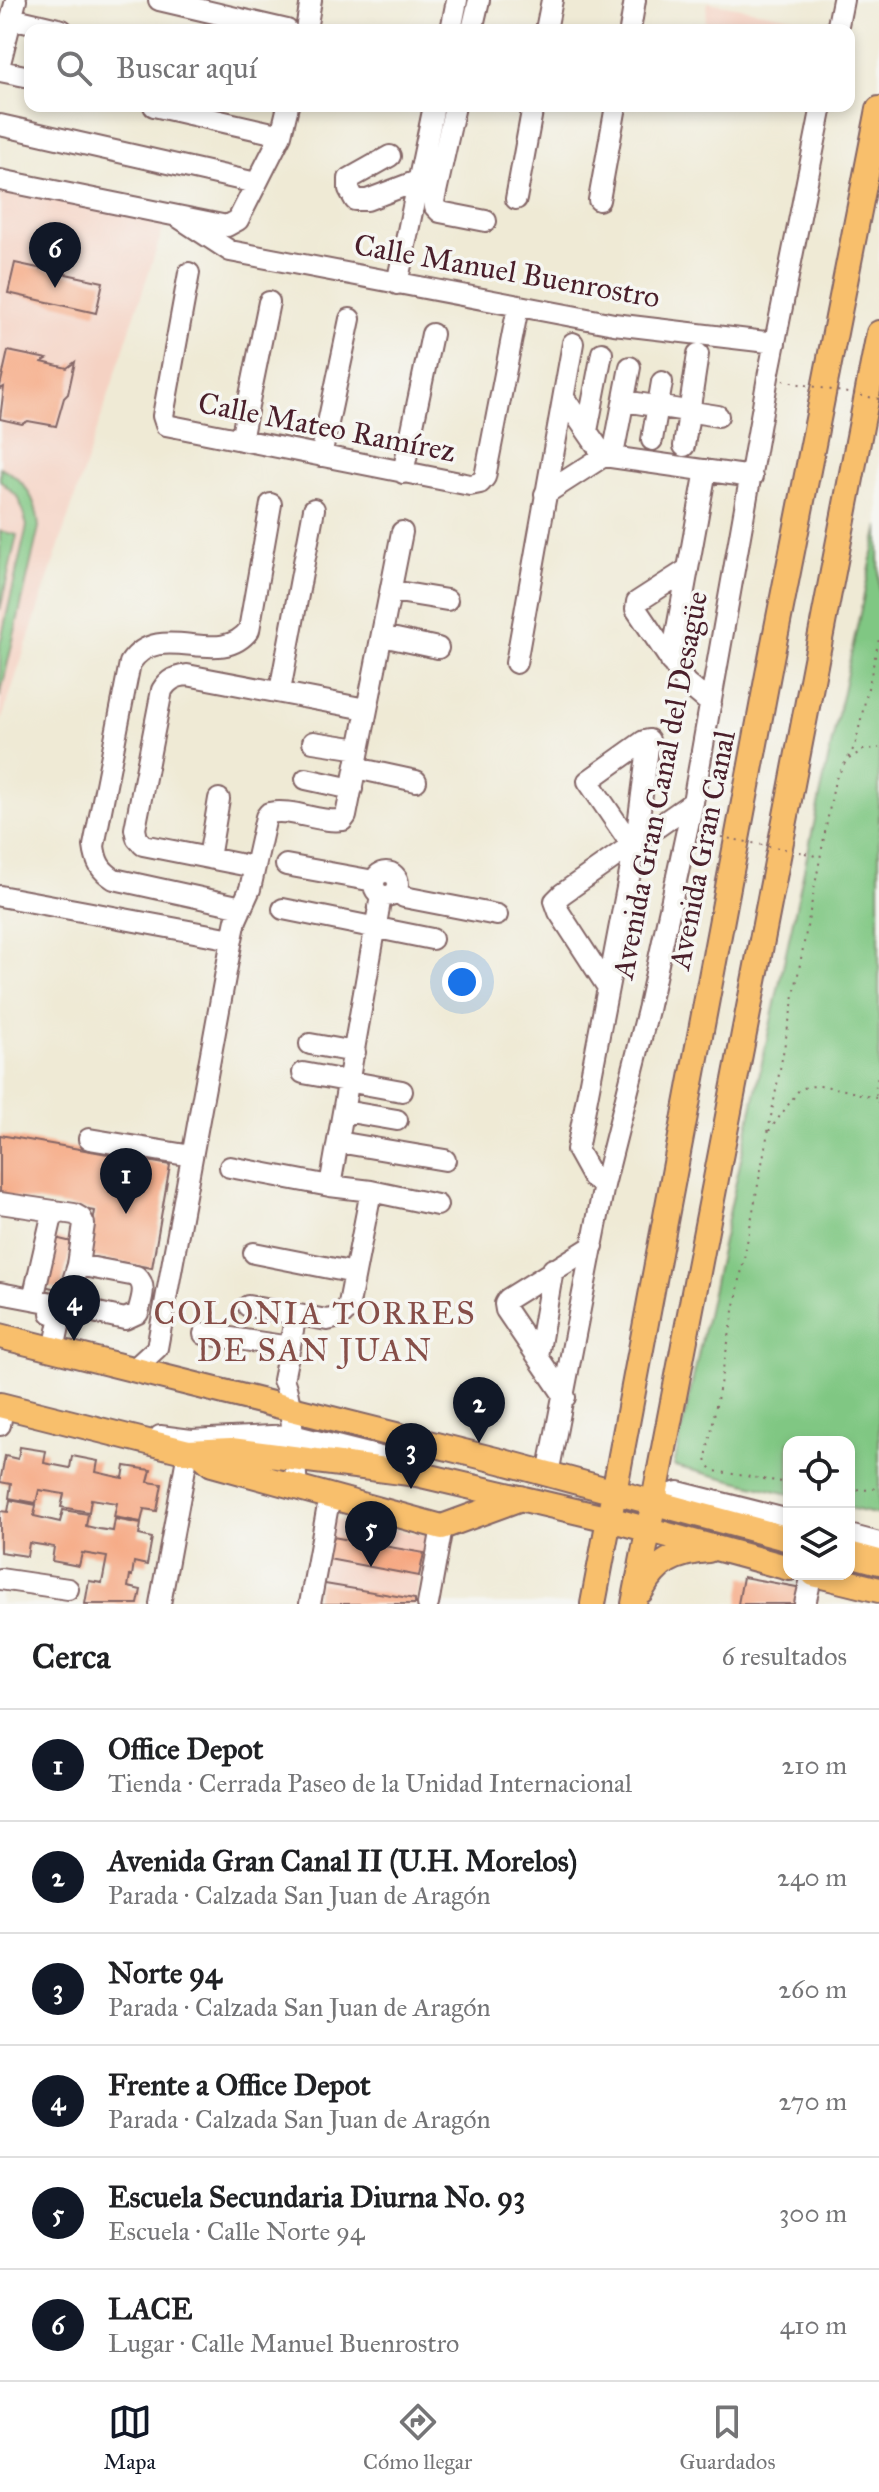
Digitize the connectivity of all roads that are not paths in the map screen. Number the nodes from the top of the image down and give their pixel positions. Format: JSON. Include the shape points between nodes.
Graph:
{"nodes":[{"id":1,"x":159,"y":0,"type":"edge"},
{"id":2,"x":311,"y":0,"type":"edge"},
{"id":3,"x":457,"y":0,"type":"edge"},
{"id":4,"x":479,"y":0,"type":"edge"},
{"id":5,"x":552,"y":0,"type":"edge"},
{"id":6,"x":635,"y":0,"type":"edge"},
{"id":7,"x":843,"y":0,"type":"edge"},
{"id":8,"x":13,"y":9,"type":"edge"},
{"id":9,"x":48,"y":24,"type":"edge"},
{"id":10,"x":261,"y":24,"type":"edge"},
{"id":11,"x":307,"y":24,"type":"edge"},
{"id":12,"x":452,"y":24,"type":"edge"},
{"id":13,"x":473,"y":24,"type":"edge"},
{"id":14,"x":547,"y":24,"type":"edge"},
{"id":15,"x":631,"y":24,"type":"edge"},
{"id":16,"x":838,"y":24,"type":"edge"},
{"id":17,"x":0,"y":63,"type":"edge"},
{"id":18,"x":0,"y":71,"type":"edge"},
{"id":19,"x":24,"y":76,"type":"edge"},
{"id":20,"x":879,"y":109,"type":"edge"},
{"id":21,"x":180,"y":112,"type":"edge"},
{"id":22,"x":287,"y":112,"type":"edge"},
{"id":23,"x":433,"y":112,"type":"edge"},
{"id":24,"x":454,"y":112,"type":"edge"},
{"id":25,"x":532,"y":112,"type":"edge"},
{"id":26,"x":615,"y":112,"type":"edge"},
{"id":27,"x":821,"y":112,"type":"edge"},
{"id":28,"x":0,"y":125,"type":"edge"},
{"id":29,"x":281,"y":135,"type":"junction"},
{"id":30,"x":390,"y":156,"type":"dead end"},
{"id":31,"x":0,"y":180,"type":"edge"},
{"id":32,"x":417,"y":181,"type":"junction"},
{"id":33,"x":256,"y":183,"type":"junction"},
{"id":34,"x":516,"y":199,"type":"dead end"},
{"id":35,"x":599,"y":200,"type":"dead end"},
{"id":36,"x":178,"y":217,"type":"junction"},
{"id":37,"x":486,"y":221,"type":"dead end"},
{"id":38,"x":189,"y":273,"type":"dead end"},
{"id":39,"x":397,"y":284,"type":"junction"},
{"id":40,"x":269,"y":302,"type":"dead end"},
{"id":41,"x":518,"y":307,"type":"junction"},
{"id":42,"x":350,"y":319,"type":"dead end"},
{"id":43,"x":879,"y":333,"type":"edge"},
{"id":44,"x":432,"y":334,"type":"dead end"},
{"id":45,"x":573,"y":343,"type":"dead end"},
{"id":46,"x":775,"y":343,"type":"junction"},
{"id":47,"x":602,"y":353,"type":"dead end"},
{"id":48,"x":698,"y":354,"type":"dead end"},
{"id":49,"x":630,"y":367,"type":"dead end"},
{"id":50,"x":662,"y":382,"type":"dead end"},
{"id":51,"x":564,"y":398,"type":"junction"},
{"id":52,"x":624,"y":401,"type":"junction"},
{"id":53,"x":657,"y":407,"type":"junction"},
{"id":54,"x":689,"y":412,"type":"junction"},
{"id":55,"x":718,"y":416,"type":"dead end"},
{"id":56,"x":587,"y":431,"type":"junction"},
{"id":57,"x":241,"y":440,"type":"junction"},
{"id":58,"x":652,"y":440,"type":"dead end"},
{"id":59,"x":684,"y":446,"type":"dead end"},
{"id":60,"x":321,"y":456,"type":"junction"},
{"id":61,"x":608,"y":456,"type":"junction"},
{"id":62,"x":706,"y":470,"type":"junction"},
{"id":63,"x":403,"y":473,"type":"junction"},
{"id":64,"x":752,"y":477,"type":"junction"},
{"id":65,"x":545,"y":494,"type":"junction"},
{"id":66,"x":271,"y":504,"type":"dead end"},
{"id":67,"x":314,"y":509,"type":"dead end"},
{"id":68,"x":402,"y":532,"type":"dead end"},
{"id":69,"x":685,"y":571,"type":"junction"},
{"id":70,"x":392,"y":591,"type":"junction"},
{"id":71,"x":447,"y":600,"type":"dead end"},
{"id":72,"x":382,"y":636,"type":"junction"},
{"id":73,"x":438,"y":648,"type":"dead end"},
{"id":74,"x":671,"y":662,"type":"junction"},
{"id":75,"x":516,"y":663,"type":"dead end"},
{"id":76,"x":280,"y":691,"type":"junction"},
{"id":77,"x":711,"y":704,"type":"junction"},
{"id":78,"x":366,"y":709,"type":"junction"},
{"id":79,"x":313,"y":742,"type":"dead end"},
{"id":80,"x":355,"y":769,"type":"junction"},
{"id":81,"x":306,"y":779,"type":"dead end"},
{"id":82,"x":416,"y":781,"type":"dead end"},
{"id":83,"x":219,"y":799,"type":"dead end"},
{"id":84,"x":693,"y":802,"type":"junction"},
{"id":85,"x":634,"y":842,"type":"junction"},
{"id":86,"x":209,"y":858,"type":"junction"},
{"id":87,"x":286,"y":865,"type":"dead end"},
{"id":88,"x":254,"y":867,"type":"junction"},
{"id":89,"x":384,"y":889,"type":"junction"},
{"id":90,"x":0,"y":896,"type":"edge"},
{"id":91,"x":242,"y":907,"type":"junction"},
{"id":92,"x":283,"y":909,"type":"dead end"},
{"id":93,"x":497,"y":915,"type":"dead end"},
{"id":94,"x":378,"y":928,"type":"junction"},
{"id":95,"x":232,"y":939,"type":"junction"},
{"id":96,"x":432,"y":939,"type":"dead end"},
{"id":97,"x":607,"y":986,"type":"junction"},
{"id":98,"x":310,"y":1044,"type":"dead end"},
{"id":99,"x":355,"y":1052,"type":"junction"},
{"id":100,"x":303,"y":1073,"type":"dead end"},
{"id":101,"x":349,"y":1081,"type":"junction"},
{"id":102,"x":402,"y":1091,"type":"dead end"},
{"id":103,"x":344,"y":1111,"type":"junction"},
{"id":104,"x":397,"y":1120,"type":"dead end"},
{"id":105,"x":89,"y":1139,"type":"dead end"},
{"id":106,"x":338,"y":1142,"type":"junction"},
{"id":107,"x":192,"y":1156,"type":"junction"},
{"id":108,"x":445,"y":1160,"type":"dead end"},
{"id":109,"x":230,"y":1167,"type":"dead end"},
{"id":110,"x":604,"y":1185,"type":"junction"},
{"id":111,"x":330,"y":1186,"type":"junction"},
{"id":112,"x":371,"y":1191,"type":"junction"},
{"id":113,"x":0,"y":1203,"type":"edge"},
{"id":114,"x":437,"y":1205,"type":"dead end"},
{"id":115,"x":53,"y":1212,"type":"junction"},
{"id":116,"x":593,"y":1246,"type":"junction"},
{"id":117,"x":254,"y":1253,"type":"dead end"},
{"id":118,"x":78,"y":1265,"type":"junction"},
{"id":119,"x":553,"y":1269,"type":"junction"},
{"id":120,"x":355,"y":1273,"type":"junction"},
{"id":121,"x":0,"y":1293,"type":"edge"},
{"id":122,"x":50,"y":1302,"type":"junction"},
{"id":123,"x":248,"y":1306,"type":"dead end"},
{"id":124,"x":296,"y":1315,"type":"junction"},
{"id":125,"x":204,"y":1334,"type":"dead end"},
{"id":126,"x":0,"y":1336,"type":"edge"},
{"id":127,"x":290,"y":1347,"type":"junction"},
{"id":128,"x":0,"y":1348,"type":"edge"},
{"id":129,"x":50,"y":1348,"type":"junction"},
{"id":130,"x":157,"y":1348,"type":"junction"},
{"id":131,"x":538,"y":1356,"type":"junction"},
{"id":132,"x":133,"y":1370,"type":"junction"},
{"id":133,"x":184,"y":1382,"type":"junction"},
{"id":134,"x":565,"y":1397,"type":"junction"},
{"id":135,"x":1,"y":1409,"type":"edge"},
{"id":136,"x":286,"y":1425,"type":"junction"},
{"id":137,"x":193,"y":1452,"type":"junction"},
{"id":138,"x":548,"y":1474,"type":"junction"},
{"id":139,"x":657,"y":1476,"type":"junction"},
{"id":140,"x":297,"y":1488,"type":"junction"},
{"id":141,"x":332,"y":1498,"type":"junction"},
{"id":142,"x":522,"y":1498,"type":"junction"},
{"id":143,"x":611,"y":1506,"type":"junction"},
{"id":144,"x":783,"y":1507,"type":"edge"},
{"id":145,"x":651,"y":1517,"type":"junction"},
{"id":146,"x":783,"y":1518,"type":"edge"},
{"id":147,"x":855,"y":1524,"type":"edge"},
{"id":148,"x":442,"y":1527,"type":"junction"},
{"id":149,"x":879,"y":1530,"type":"edge"},
{"id":150,"x":855,"y":1537,"type":"edge"},
{"id":151,"x":783,"y":1538,"type":"edge"},
{"id":152,"x":879,"y":1543,"type":"edge"},
{"id":153,"x":783,"y":1545,"type":"edge"},
{"id":154,"x":716,"y":1550,"type":"junction"},
{"id":155,"x":855,"y":1556,"type":"edge"},
{"id":156,"x":783,"y":1557,"type":"edge"},
{"id":157,"x":879,"y":1562,"type":"edge"},
{"id":158,"x":855,"y":1563,"type":"edge"},
{"id":159,"x":783,"y":1567,"type":"edge"},
{"id":160,"x":879,"y":1569,"type":"edge"},
{"id":161,"x":855,"y":1576,"type":"edge"},
{"id":162,"x":0,"y":1579,"type":"edge"},
{"id":163,"x":814,"y":1580,"type":"edge"},
{"id":164,"x":816,"y":1580,"type":"edge"},
{"id":165,"x":837,"y":1580,"type":"edge"},
{"id":166,"x":879,"y":1582,"type":"edge"},
{"id":167,"x":68,"y":1589,"type":"dead end"},
{"id":168,"x":879,"y":1590,"type":"edge"},
{"id":169,"x":160,"y":1604,"type":"edge"},
{"id":170,"x":310,"y":1604,"type":"edge"},
{"id":171,"x":428,"y":1604,"type":"edge"},
{"id":172,"x":593,"y":1604,"type":"edge"},
{"id":173,"x":634,"y":1604,"type":"edge"},
{"id":174,"x":805,"y":1604,"type":"edge"},
{"id":175,"x":815,"y":1604,"type":"edge"}],
"edges":[{"from":1,"to":10,"type":"street"},
{"from":2,"to":11,"type":"street"},
{"from":3,"to":12,"type":"street"},
{"from":4,"to":13,"type":"street"},
{"from":5,"to":14,"type":"street"},
{"from":6,"to":15,"type":"street"},
{"from":7,"to":16,"type":"street"},
{"from":8,"to":9,"type":"street"},
{"from":8,"to":17,"type":"street"},
{"from":18,"to":19,"type":"street"},
{"from":20,"to":143,"type":"main road","name":"Avenida Gran Canal"},
{"from":21,"to":29,"type":"street"},
{"from":22,"to":29,"type":"street"},
{"from":23,"to":32,"type":"street"},
{"from":24,"to":37,"type":"street","via":[[435,207]]},
{"from":25,"to":34,"type":"street"},
{"from":26,"to":35,"type":"street"},
{"from":27,"to":46,"type":"street","name":"Avenida Gran Canal del Desagüe"},
{"from":28,"to":33,"type":"street"},
{"from":29,"to":33,"type":"street"},
{"from":30,"to":32,"type":"street","via":[[349,179],[355,200]]},
{"from":31,"to":36,"type":"street"},
{"from":32,"to":39,"type":"street"},
{"from":33,"to":36,"type":"street","via":[[238,220],[227,226]]},
{"from":36,"to":39,"type":"street","name":"Calle Manuel Buenrostro","via":[[230,251]]},
{"from":38,"to":57,"type":"street","name":"Calle Mateo Ramírez","via":[[164,423]]},
{"from":39,"to":41,"type":"street","name":"Calle Manuel Buenrostro"},
{"from":40,"to":57,"type":"street"},
{"from":41,"to":46,"type":"street","name":"Calle Manuel Buenrostro"},
{"from":41,"to":63,"type":"street","name":"Calle Mateo Ramírez","via":[[485,477],[470,485]]},
{"from":42,"to":60,"type":"street"},
{"from":43,"to":139,"type":"main road"},
{"from":44,"to":63,"type":"street"},
{"from":45,"to":51,"type":"street"},
{"from":46,"to":64,"type":"street","name":"Avenida Gran Canal del Desagüe"},
{"from":47,"to":56,"type":"street"},
{"from":48,"to":54,"type":"street"},
{"from":49,"to":52,"type":"street"},
{"from":50,"to":53,"type":"street"},
{"from":51,"to":56,"type":"street"},
{"from":51,"to":65,"type":"street"},
{"from":52,"to":53,"type":"street"},
{"from":52,"to":61,"type":"street"},
{"from":53,"to":54,"type":"street"},
{"from":53,"to":58,"type":"street"},
{"from":54,"to":55,"type":"street"},
{"from":54,"to":59,"type":"street"},
{"from":56,"to":61,"type":"street"},
{"from":57,"to":60,"type":"street","name":"Calle Mateo Ramírez"},
{"from":60,"to":63,"type":"street","name":"Calle Mateo Ramírez"},
{"from":61,"to":62,"type":"street"},
{"from":61,"to":65,"type":"street"},
{"from":62,"to":64,"type":"street"},
{"from":62,"to":69,"type":"street"},
{"from":64,"to":77,"type":"street","name":"Avenida Gran Canal del Desagüe"},
{"from":65,"to":75,"type":"street"},
{"from":66,"to":91,"type":"street","via":[[249,630],[243,637],[216,647],[168,641],[143,648],[130,663],[94,846],[102,872],[114,879]]},
{"from":67,"to":76,"type":"street"},
{"from":68,"to":70,"type":"street"},
{"from":69,"to":74,"type":"street"},
{"from":69,"to":74,"type":"street","via":[[635,605]]},
{"from":70,"to":71,"type":"street"},
{"from":70,"to":72,"type":"street"},
{"from":72,"to":73,"type":"street"},
{"from":72,"to":78,"type":"street"},
{"from":74,"to":77,"type":"street"},
{"from":76,"to":78,"type":"street"},
{"from":76,"to":86,"type":"street","via":[[187,675],[167,681],[162,690],[137,838],[143,845]]},
{"from":77,"to":84,"type":"street","name":"Avenida Gran Canal del Desagüe"},
{"from":78,"to":80,"type":"street"},
{"from":79,"to":80,"type":"street"},
{"from":80,"to":81,"type":"street"},
{"from":80,"to":82,"type":"street"},
{"from":80,"to":88,"type":"street","via":[[343,820],[269,813]]},
{"from":83,"to":86,"type":"street"},
{"from":84,"to":85,"type":"street"},
{"from":84,"to":110,"type":"street","name":"Avenida Gran Canal del Desagüe"},
{"from":85,"to":85,"type":"street","via":[[588,781],[649,740],[650,746]]},
{"from":85,"to":97,"type":"street"},
{"from":85,"to":97,"type":"street","via":[[555,901]]},
{"from":86,"to":88,"type":"street"},
{"from":87,"to":89,"type":"street"},
{"from":88,"to":91,"type":"street"},
{"from":89,"to":93,"type":"street"},
{"from":89,"to":94,"type":"street"},
{"from":90,"to":95,"type":"street"},
{"from":91,"to":95,"type":"street"},
{"from":92,"to":94,"type":"street"},
{"from":94,"to":96,"type":"street"},
{"from":94,"to":99,"type":"street"},
{"from":95,"to":107,"type":"street"},
{"from":97,"to":110,"type":"street","via":[[577,1150],[592,1177]]},
{"from":98,"to":99,"type":"street"},
{"from":99,"to":101,"type":"street"},
{"from":100,"to":101,"type":"street"},
{"from":101,"to":102,"type":"street"},
{"from":101,"to":103,"type":"street"},
{"from":103,"to":104,"type":"street"},
{"from":103,"to":106,"type":"street"},
{"from":105,"to":107,"type":"street"},
{"from":106,"to":108,"type":"street"},
{"from":106,"to":111,"type":"street"},
{"from":107,"to":130,"type":"street"},
{"from":109,"to":111,"type":"street"},
{"from":110,"to":116,"type":"street","name":"Avenida Gran Canal del Desagüe"},
{"from":111,"to":112,"type":"street"},
{"from":112,"to":114,"type":"street"},
{"from":112,"to":120,"type":"street"},
{"from":113,"to":115,"type":"street"},
{"from":115,"to":118,"type":"street","via":[[74,1214],[84,1224]]},
{"from":115,"to":122,"type":"street"},
{"from":116,"to":119,"type":"street"},
{"from":116,"to":134,"type":"street","name":"Avenida Gran Canal del Desagüe"},
{"from":117,"to":120,"type":"street"},
{"from":118,"to":122,"type":"street"},
{"from":118,"to":122,"type":"street","via":[[141,1280],[138,1313],[125,1319]]},
{"from":119,"to":131,"type":"street"},
{"from":119,"to":131,"type":"street","via":[[505,1304]]},
{"from":120,"to":124,"type":"street","via":[[348,1309],[340,1317]]},
{"from":121,"to":122,"type":"street"},
{"from":122,"to":129,"type":"street"},
{"from":123,"to":124,"type":"street"},
{"from":124,"to":127,"type":"street"},
{"from":125,"to":127,"type":"street"},
{"from":126,"to":129,"type":"main road"},
{"from":127,"to":136,"type":"street"},
{"from":128,"to":136,"type":"street"},
{"from":129,"to":132,"type":"main road"},
{"from":130,"to":132,"type":"street"},
{"from":130,"to":133,"type":"street"},
{"from":131,"to":134,"type":"street"},
{"from":132,"to":133,"type":"main road"},
{"from":133,"to":136,"type":"main road"},
{"from":134,"to":138,"type":"street","name":"Avenida Gran Canal del Desagüe"},
{"from":135,"to":136,"type":"street","via":[[191,1440]]},
{"from":135,"to":137,"type":"main road"},
{"from":136,"to":137,"type":"main road","via":[[231,1450]]},
{"from":136,"to":138,"type":"main road"},
{"from":136,"to":140,"type":"street"},
{"from":136,"to":142,"type":"main road","via":[[417,1474]]},
{"from":136,"to":143,"type":"street"},
{"from":137,"to":140,"type":"main road","via":[[212,1464]]},
{"from":137,"to":169,"type":"street"},
{"from":138,"to":143,"type":"main road"},
{"from":139,"to":144,"type":"street"},
{"from":139,"to":145,"type":"main road"},
{"from":140,"to":141,"type":"main road"},
{"from":141,"to":148,"type":"main road"},
{"from":141,"to":170,"type":"street"},
{"from":142,"to":143,"type":"main road"},
{"from":142,"to":148,"type":"main road"},
{"from":143,"to":145,"type":"main road"},
{"from":143,"to":172,"type":"main road","name":"Avenida Gran Canal"},
{"from":145,"to":146,"type":"street","via":[[668,1494],[678,1492]]},
{"from":145,"to":151,"type":"main road"},
{"from":145,"to":153,"type":"street"},
{"from":145,"to":154,"type":"main road"},
{"from":145,"to":156,"type":"street"},
{"from":145,"to":173,"type":"main road"},
{"from":147,"to":149,"type":"street"},
{"from":148,"to":171,"type":"street"},
{"from":150,"to":152,"type":"street"},
{"from":154,"to":159,"type":"main road"},
{"from":154,"to":173,"type":"main road","via":[[665,1560]]},
{"from":155,"to":157,"type":"main road"},
{"from":158,"to":160,"type":"street"},
{"from":161,"to":166,"type":"street"},
{"from":162,"to":167,"type":"street"},
{"from":163,"to":174,"type":"street"},
{"from":164,"to":175,"type":"street"},
{"from":165,"to":168,"type":"main road"}]}
